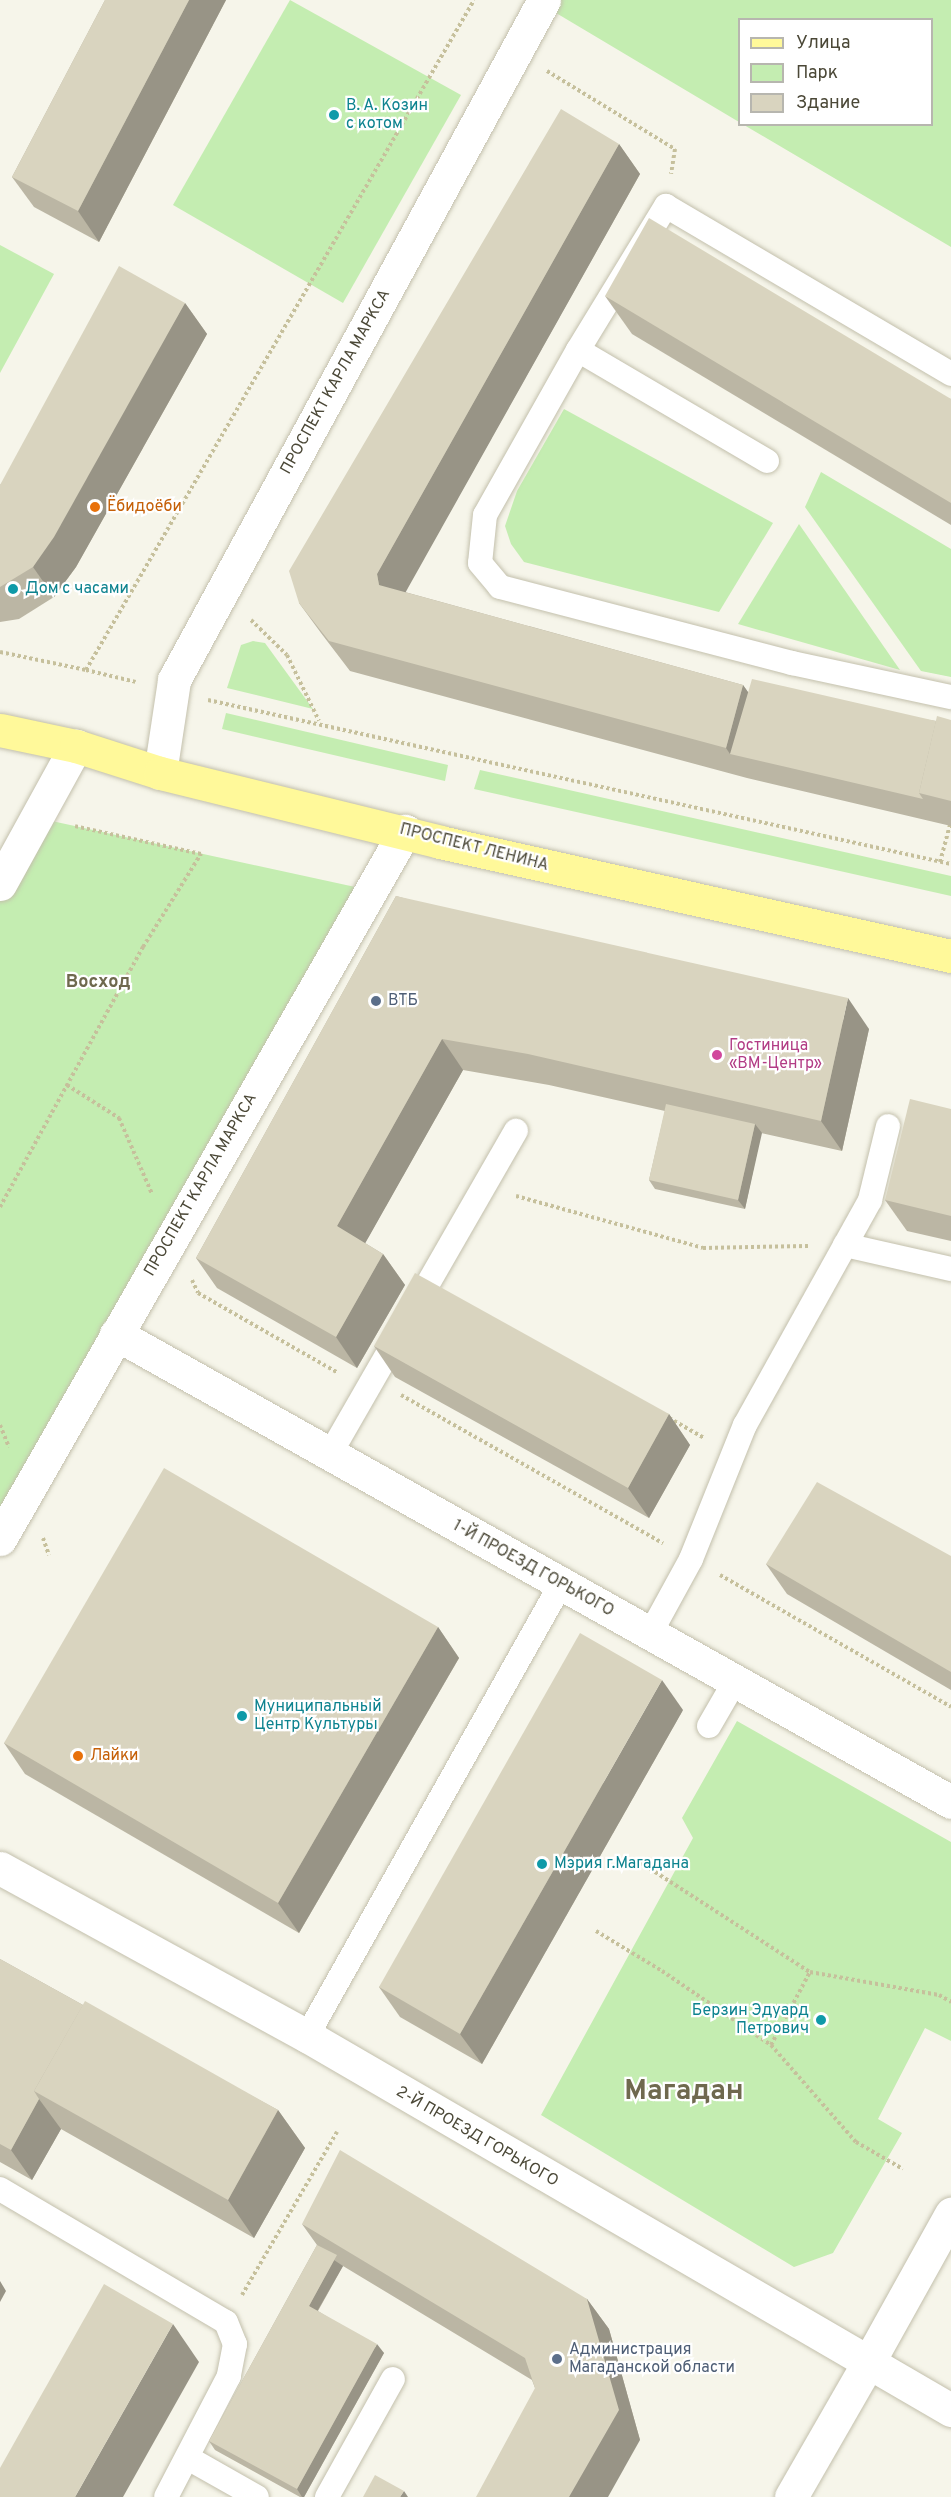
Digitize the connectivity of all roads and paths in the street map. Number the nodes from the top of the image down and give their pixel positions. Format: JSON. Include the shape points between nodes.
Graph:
{"nodes":[{"id":1,"x":474,"y":0,"type":"edge"},
{"id":2,"x":544,"y":0,"type":"edge"},
{"id":3,"x":516,"y":52,"type":"junction"},
{"id":4,"x":666,"y":206,"type":"junction"},
{"id":5,"x":578,"y":350,"type":"junction"},
{"id":6,"x":951,"y":374,"type":"edge"},
{"id":7,"x":767,"y":461,"type":"dead end"},
{"id":8,"x":221,"y":594,"type":"junction"},
{"id":9,"x":0,"y":652,"type":"edge"},
{"id":10,"x":86,"y":670,"type":"junction"},
{"id":11,"x":173,"y":686,"type":"junction"},
{"id":12,"x":951,"y":697,"type":"edge"},
{"id":13,"x":319,"y":722,"type":"junction"},
{"id":14,"x":0,"y":730,"type":"edge"},
{"id":15,"x":76,"y":746,"type":"junction"},
{"id":16,"x":160,"y":773,"type":"junction"},
{"id":17,"x":38,"y":818,"type":"junction"},
{"id":18,"x":951,"y":821,"type":"edge"},
{"id":19,"x":405,"y":831,"type":"junction"},
{"id":20,"x":940,"y":862,"type":"junction"},
{"id":21,"x":951,"y":864,"type":"edge"},
{"id":22,"x":0,"y":884,"type":"edge"},
{"id":23,"x":951,"y":956,"type":"edge"},
{"id":24,"x":67,"y":1085,"type":"junction"},
{"id":25,"x":888,"y":1126,"type":"dead end"},
{"id":26,"x":516,"y":1131,"type":"dead end"},
{"id":27,"x":484,"y":1186,"type":"junction"},
{"id":28,"x":0,"y":1207,"type":"edge"},
{"id":29,"x":171,"y":1238,"type":"junction"},
{"id":30,"x":845,"y":1245,"type":"junction"},
{"id":31,"x":951,"y":1269,"type":"edge"},
{"id":32,"x":116,"y":1334,"type":"junction"},
{"id":33,"x":368,"y":1385,"type":"junction"},
{"id":34,"x":662,"y":1414,"type":"edge"},
{"id":35,"x":330,"y":1454,"type":"junction"},
{"id":36,"x":733,"y":1454,"type":"junction"},
{"id":37,"x":0,"y":1539,"type":"edge"},
{"id":38,"x":691,"y":1559,"type":"junction"},
{"id":39,"x":561,"y":1584,"type":"junction"},
{"id":40,"x":650,"y":1634,"type":"junction"},
{"id":41,"x":735,"y":1682,"type":"junction"},
{"id":42,"x":951,"y":1707,"type":"edge"},
{"id":43,"x":709,"y":1726,"type":"dead end"},
{"id":44,"x":951,"y":1802,"type":"edge"},
{"id":45,"x":635,"y":1859,"type":"dead end"},
{"id":46,"x":0,"y":1868,"type":"edge"},
{"id":47,"x":596,"y":1931,"type":"dead end"},
{"id":48,"x":810,"y":1972,"type":"junction"},
{"id":49,"x":951,"y":2002,"type":"edge"},
{"id":50,"x":307,"y":2036,"type":"junction"},
{"id":51,"x":771,"y":2045,"type":"junction"},
{"id":52,"x":337,"y":2132,"type":"dead end"},
{"id":53,"x":903,"y":2169,"type":"dead end"},
{"id":54,"x":0,"y":2190,"type":"edge"},
{"id":55,"x":951,"y":2214,"type":"edge"},
{"id":56,"x":226,"y":2322,"type":"junction"},
{"id":57,"x":868,"y":2363,"type":"junction"},
{"id":58,"x":393,"y":2379,"type":"dead end"},
{"id":59,"x":951,"y":2410,"type":"edge"},
{"id":60,"x":188,"y":2458,"type":"junction"},
{"id":61,"x":166,"y":2497,"type":"edge"},
{"id":62,"x":257,"y":2497,"type":"edge"},
{"id":63,"x":327,"y":2497,"type":"edge"},
{"id":64,"x":791,"y":2497,"type":"edge"}],
"edges":[{"from":1,"to":10,"type":"path"},
{"from":2,"to":3,"type":"street","name":"ПРОСПЕКТ КАРЛА МАРКСА"},
{"from":3,"to":4,"type":"path","via":[[675,148]]},
{"from":3,"to":8,"type":"street","name":"ПРОСПЕКТ КАРЛА МАРКСА"},
{"from":4,"to":5,"type":"lane"},
{"from":4,"to":6,"type":"lane"},
{"from":5,"to":7,"type":"lane"},
{"from":5,"to":12,"type":"lane","via":[[485,515],[480,563],[500,587],[792,663]]},
{"from":8,"to":11,"type":"street","name":"ПРОСПЕКТ КАРЛА МАРКСА"},
{"from":8,"to":13,"type":"path","via":[[230,607],[254,622],[287,655]]},
{"from":9,"to":10,"type":"path"},
{"from":10,"to":11,"type":"path"},
{"from":11,"to":13,"type":"path"},
{"from":11,"to":16,"type":"street","name":"ПРОСПЕКТ КАРЛА МАРКСА"},
{"from":13,"to":20,"type":"path"},
{"from":14,"to":15,"type":"main road","name":"ПРОСПЕКТ ЛЕНИНА"},
{"from":15,"to":16,"type":"main road","name":"ПРОСПЕКТ ЛЕНИНА"},
{"from":15,"to":17,"type":"street"},
{"from":16,"to":19,"type":"main road","name":"ПРОСПЕКТ ЛЕНИНА"},
{"from":17,"to":22,"type":"street"},
{"from":17,"to":24,"type":"path","via":[[201,854],[143,947]]},
{"from":18,"to":20,"type":"path"},
{"from":19,"to":23,"type":"main road","name":"ПРОСПЕКТ ЛЕНИНА"},
{"from":19,"to":29,"type":"street","name":"ПРОСПЕКТ КАРЛА МАРКСА"},
{"from":20,"to":21,"type":"path"},
{"from":24,"to":28,"type":"path"},
{"from":24,"to":29,"type":"path","via":[[119,1118]]},
{"from":25,"to":30,"type":"lane","via":[[870,1200]]},
{"from":26,"to":27,"type":"lane"},
{"from":27,"to":30,"type":"path","via":[[703,1248]]},
{"from":27,"to":33,"type":"lane"},
{"from":29,"to":32,"type":"street","name":"ПРОСПЕКТ КАРЛА МАРКСА"},
{"from":29,"to":33,"type":"path","via":[[198,1293],[353,1381]]},
{"from":30,"to":31,"type":"lane"},
{"from":30,"to":36,"type":"lane","via":[[745,1425]]},
{"from":32,"to":35,"type":"street","name":"1-Й ПРОЕЗД ГОРЬКОГО"},
{"from":32,"to":37,"type":"street","name":"ПРОСПЕКТ КАРЛА МАРКСА"},
{"from":33,"to":35,"type":"lane"},
{"from":33,"to":38,"type":"path","via":[[385,1386]]},
{"from":34,"to":36,"type":"path"},
{"from":35,"to":39,"type":"street","name":"1-Й ПРОЕЗД ГОРЬКОГО"},
{"from":36,"to":38,"type":"lane"},
{"from":38,"to":40,"type":"lane"},
{"from":38,"to":42,"type":"path"},
{"from":39,"to":40,"type":"street","name":"1-Й ПРОЕЗД ГОРЬКОГО"},
{"from":39,"to":50,"type":"lane"},
{"from":40,"to":41,"type":"street","name":"1-Й ПРОЕЗД ГОРЬКОГО"},
{"from":41,"to":43,"type":"lane"},
{"from":41,"to":44,"type":"street","name":"1-Й ПРОЕЗД ГОРЬКОГО"},
{"from":45,"to":48,"type":"path"},
{"from":46,"to":50,"type":"street","name":"2-Й ПРОЕЗД ГОРЬКОГО"},
{"from":47,"to":51,"type":"path"},
{"from":48,"to":49,"type":"path","via":[[939,1995]]},
{"from":48,"to":51,"type":"path"},
{"from":50,"to":57,"type":"street","name":"2-Й ПРОЕЗД ГОРЬКОГО"},
{"from":51,"to":53,"type":"path","via":[[856,2142]]},
{"from":52,"to":56,"type":"path"},
{"from":54,"to":56,"type":"lane"},
{"from":55,"to":57,"type":"street"},
{"from":56,"to":60,"type":"lane","via":[[235,2344],[229,2376]]},
{"from":57,"to":59,"type":"street","name":"2-Й ПРОЕЗД ГОРЬКОГО"},
{"from":57,"to":64,"type":"street"},
{"from":58,"to":63,"type":"lane"},
{"from":60,"to":61,"type":"lane"},
{"from":60,"to":62,"type":"lane"}]}
